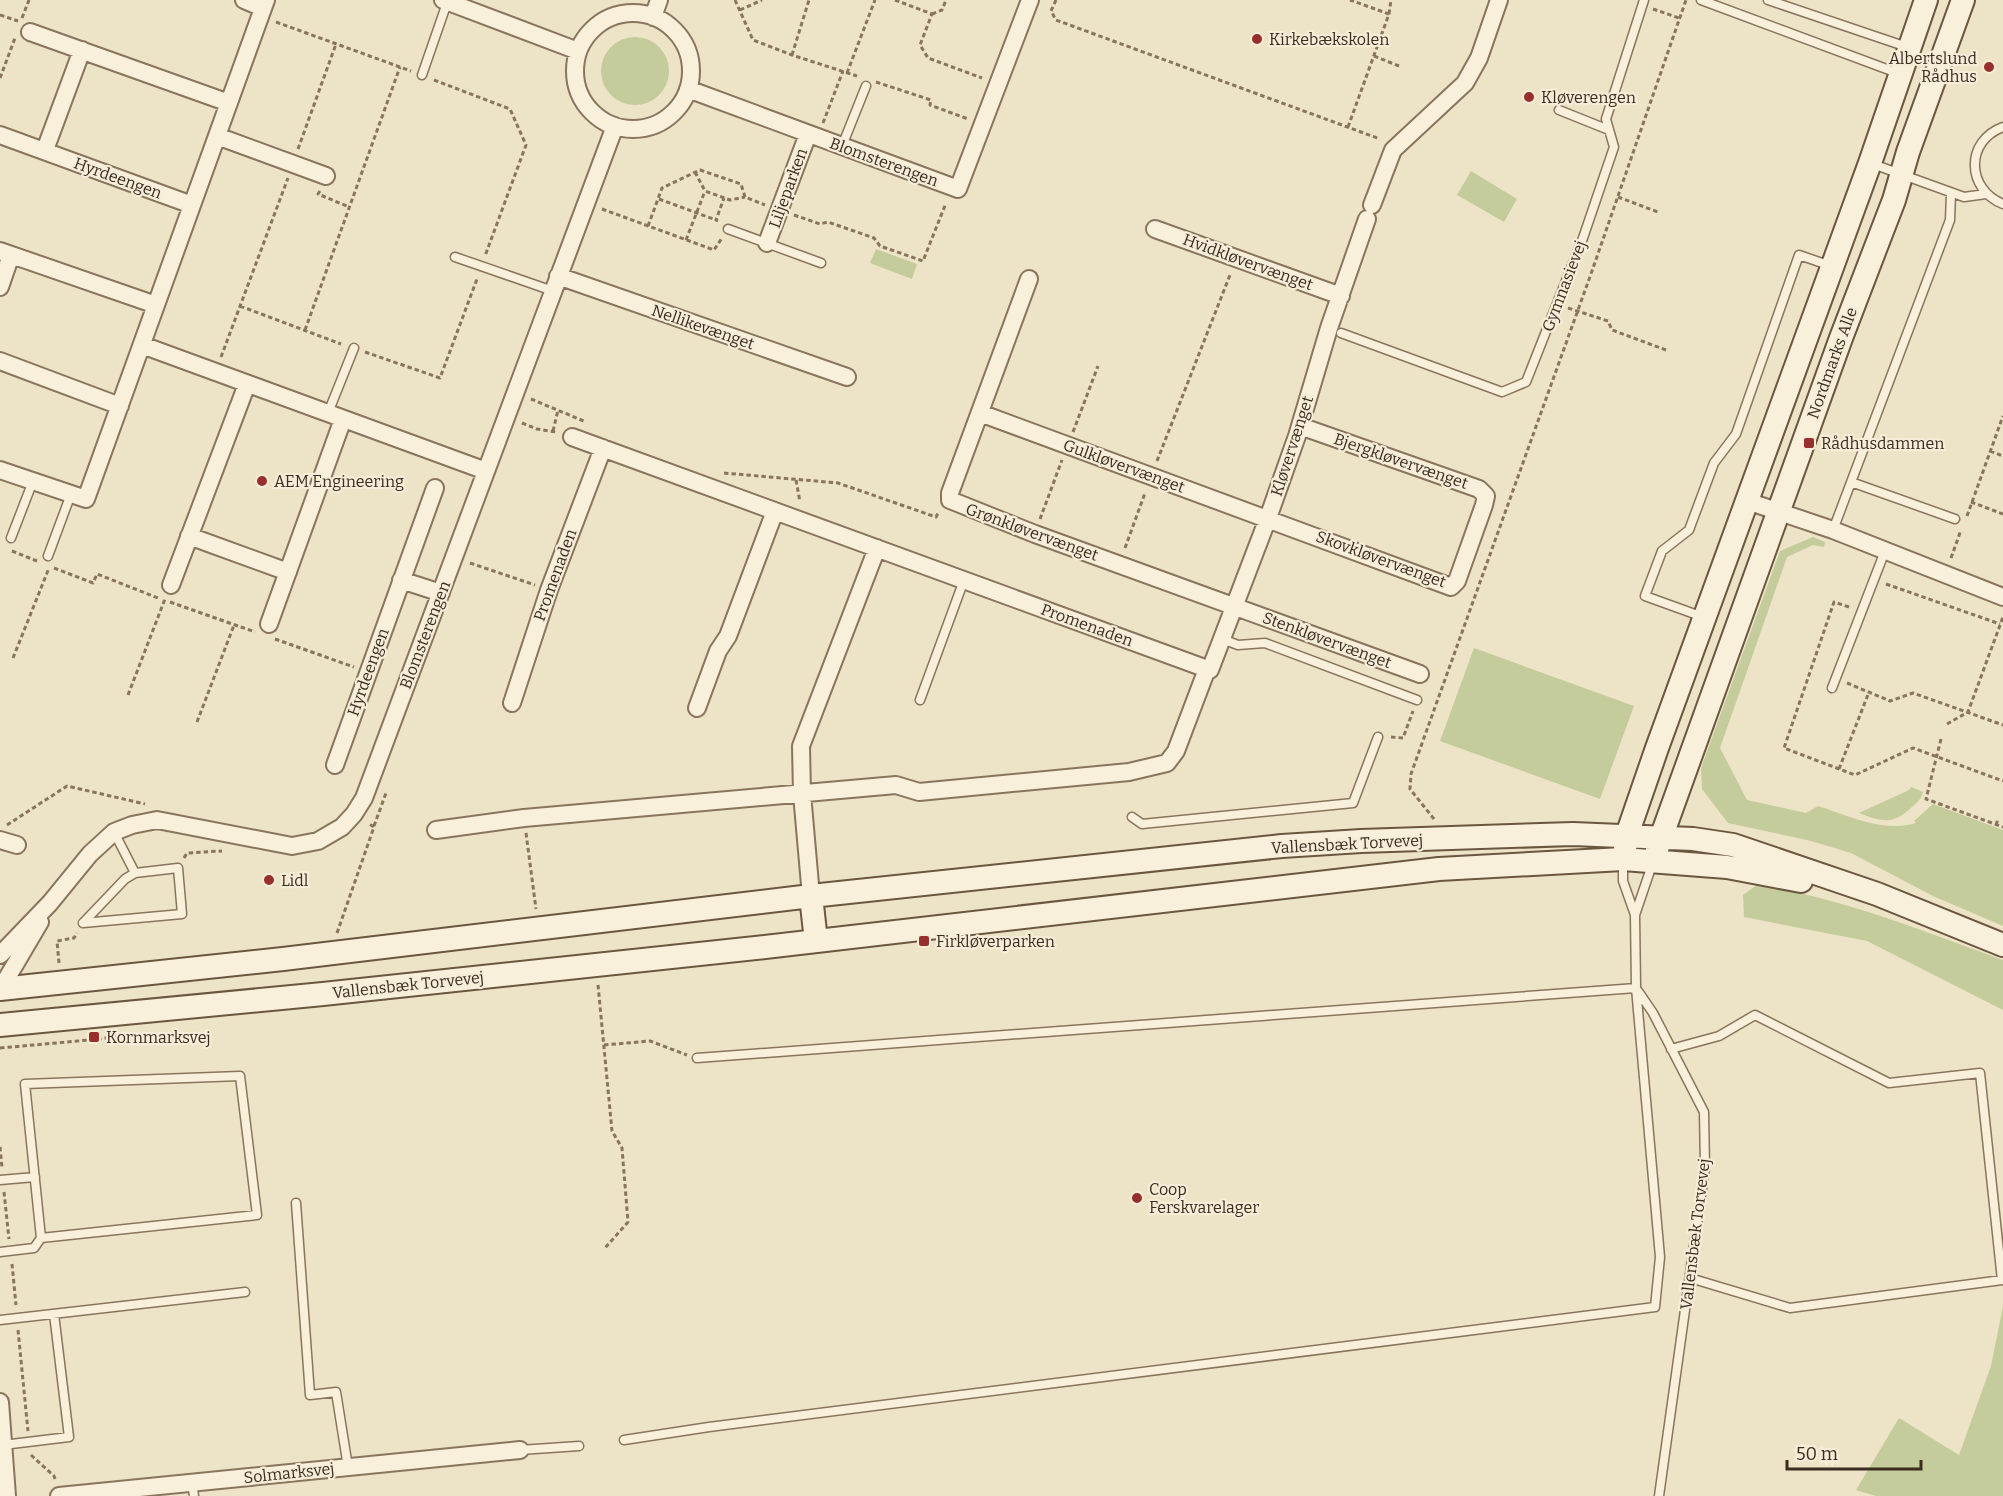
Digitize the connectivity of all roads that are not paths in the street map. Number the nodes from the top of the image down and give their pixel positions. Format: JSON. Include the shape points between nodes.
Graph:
{"nodes":[{"id":1,"x":244,"y":0,"type":"edge"},
{"id":2,"x":659,"y":0,"type":"edge"},
{"id":3,"x":1030,"y":0,"type":"edge"},
{"id":4,"x":1499,"y":0,"type":"edge"},
{"id":5,"x":1644,"y":0,"type":"edge"},
{"id":6,"x":1701,"y":0,"type":"edge"},
{"id":7,"x":1768,"y":0,"type":"edge"},
{"id":8,"x":1926,"y":0,"type":"edge"},
{"id":9,"x":1963,"y":0,"type":"edge"},
{"id":10,"x":446,"y":1,"type":"edge"},
{"id":11,"x":1784,"y":3,"type":"edge"},
{"id":12,"x":263,"y":8,"type":"edge"},
{"id":13,"x":653,"y":16,"type":"junction"},
{"id":14,"x":25,"y":27,"type":"road end"},
{"id":15,"x":1910,"y":48,"type":"junction"},
{"id":16,"x":82,"y":50,"type":"junction"},
{"id":17,"x":578,"y":51,"type":"junction"},
{"id":18,"x":1937,"y":71,"type":"junction"},
{"id":19,"x":422,"y":75,"type":"road end"},
{"id":20,"x":1901,"y":75,"type":"junction"},
{"id":21,"x":868,"y":83,"type":"road end"},
{"id":22,"x":688,"y":89,"type":"junction"},
{"id":23,"x":229,"y":103,"type":"junction"},
{"id":24,"x":1558,"y":110,"type":"dead end"},
{"id":25,"x":615,"y":126,"type":"junction"},
{"id":26,"x":2003,"y":127,"type":"edge"},
{"id":27,"x":1609,"y":130,"type":"junction"},
{"id":28,"x":0,"y":135,"type":"edge"},
{"id":29,"x":813,"y":135,"type":"junction"},
{"id":30,"x":217,"y":136,"type":"junction"},
{"id":31,"x":842,"y":146,"type":"junction"},
{"id":32,"x":45,"y":150,"type":"junction"},
{"id":33,"x":1870,"y":162,"type":"junction"},
{"id":34,"x":1902,"y":174,"type":"junction"},
{"id":35,"x":326,"y":176,"type":"road end"},
{"id":36,"x":1951,"y":193,"type":"junction"},
{"id":37,"x":1986,"y":194,"type":"junction"},
{"id":38,"x":2003,"y":204,"type":"edge"},
{"id":39,"x":192,"y":205,"type":"junction"},
{"id":40,"x":728,"y":229,"type":"road end"},
{"id":41,"x":1155,"y":229,"type":"dead end"},
{"id":42,"x":767,"y":243,"type":"junction"},
{"id":43,"x":6,"y":253,"type":"edge"},
{"id":44,"x":455,"y":257,"type":"dead end"},
{"id":45,"x":820,"y":263,"type":"dead end"},
{"id":46,"x":1832,"y":266,"type":"junction"},
{"id":47,"x":1029,"y":279,"type":"dead end"},
{"id":48,"x":556,"y":284,"type":"junction"},
{"id":49,"x":0,"y":287,"type":"edge"},
{"id":50,"x":1341,"y":296,"type":"junction"},
{"id":51,"x":156,"y":305,"type":"junction"},
{"id":52,"x":1341,"y":333,"type":"dead end"},
{"id":53,"x":142,"y":345,"type":"junction"},
{"id":54,"x":354,"y":348,"type":"road end"},
{"id":55,"x":0,"y":361,"type":"edge"},
{"id":56,"x":847,"y":377,"type":"dead end"},
{"id":57,"x":247,"y":384,"type":"junction"},
{"id":58,"x":120,"y":406,"type":"junction"},
{"id":59,"x":980,"y":413,"type":"junction"},
{"id":60,"x":336,"y":416,"type":"junction"},
{"id":61,"x":1300,"y":426,"type":"junction"},
{"id":62,"x":572,"y":437,"type":"road end"},
{"id":63,"x":603,"y":448,"type":"junction"},
{"id":64,"x":0,"y":470,"type":"edge"},
{"id":65,"x":486,"y":471,"type":"junction"},
{"id":66,"x":33,"y":481,"type":"junction"},
{"id":67,"x":1851,"y":482,"type":"junction"},
{"id":68,"x":435,"y":488,"type":"dead end"},
{"id":69,"x":71,"y":494,"type":"junction"},
{"id":70,"x":1747,"y":501,"type":"junction"},
{"id":71,"x":775,"y":510,"type":"junction"},
{"id":72,"x":1778,"y":512,"type":"junction"},
{"id":73,"x":1268,"y":518,"type":"junction"},
{"id":74,"x":1955,"y":519,"type":"dead end"},
{"id":75,"x":1833,"y":531,"type":"junction"},
{"id":76,"x":189,"y":537,"type":"junction"},
{"id":77,"x":11,"y":538,"type":"dead end"},
{"id":78,"x":1471,"y":545,"type":"joint"},
{"id":79,"x":877,"y":548,"type":"junction"},
{"id":80,"x":1885,"y":551,"type":"junction"},
{"id":81,"x":48,"y":556,"type":"road end"},
{"id":82,"x":288,"y":572,"type":"junction"},
{"id":83,"x":401,"y":580,"type":"junction"},
{"id":84,"x":964,"y":580,"type":"junction"},
{"id":85,"x":168,"y":593,"type":"road end"},
{"id":86,"x":441,"y":593,"type":"junction"},
{"id":87,"x":2003,"y":597,"type":"edge"},
{"id":88,"x":1234,"y":606,"type":"junction"},
{"id":89,"x":1705,"y":618,"type":"junction"},
{"id":90,"x":268,"y":632,"type":"road end"},
{"id":91,"x":1222,"y":639,"type":"junction"},
{"id":92,"x":1208,"y":670,"type":"junction"},
{"id":93,"x":1420,"y":674,"type":"dead end"},
{"id":94,"x":1832,"y":688,"type":"dead end"},
{"id":95,"x":920,"y":700,"type":"dead end"},
{"id":96,"x":1416,"y":700,"type":"road end"},
{"id":97,"x":512,"y":703,"type":"dead end"},
{"id":98,"x":697,"y":708,"type":"dead end"},
{"id":99,"x":1378,"y":737,"type":"road end"},
{"id":100,"x":335,"y":765,"type":"dead end"},
{"id":101,"x":802,"y":794,"type":"junction"},
{"id":102,"x":1132,"y":817,"type":"dead end"},
{"id":103,"x":436,"y":830,"type":"dead end"},
{"id":104,"x":114,"y":832,"type":"junction"},
{"id":105,"x":1627,"y":836,"type":"junction"},
{"id":106,"x":1661,"y":837,"type":"junction"},
{"id":107,"x":0,"y":840,"type":"edge"},
{"id":108,"x":17,"y":845,"type":"dead end"},
{"id":109,"x":1623,"y":860,"type":"junction"},
{"id":110,"x":1653,"y":862,"type":"junction"},
{"id":111,"x":135,"y":873,"type":"junction"},
{"id":112,"x":1876,"y":894,"type":"junction"},
{"id":113,"x":811,"y":896,"type":"junction"},
{"id":114,"x":50,"y":903,"type":"junction"},
{"id":115,"x":1635,"y":915,"type":"junction"},
{"id":116,"x":816,"y":941,"type":"junction"},
{"id":117,"x":2003,"y":945,"type":"edge"},
{"id":118,"x":0,"y":955,"type":"edge"},
{"id":119,"x":1636,"y":988,"type":"junction"},
{"id":120,"x":0,"y":990,"type":"edge"},
{"id":121,"x":0,"y":1025,"type":"edge"},
{"id":122,"x":1671,"y":1049,"type":"junction"},
{"id":123,"x":697,"y":1058,"type":"road end"},
{"id":124,"x":35,"y":1177,"type":"junction"},
{"id":125,"x":0,"y":1180,"type":"edge"},
{"id":126,"x":296,"y":1203,"type":"dead end"},
{"id":127,"x":41,"y":1238,"type":"junction"},
{"id":128,"x":0,"y":1252,"type":"edge"},
{"id":129,"x":1690,"y":1278,"type":"junction"},
{"id":130,"x":245,"y":1292,"type":"dead end"},
{"id":131,"x":54,"y":1314,"type":"junction"},
{"id":132,"x":0,"y":1320,"type":"edge"},
{"id":133,"x":0,"y":1402,"type":"edge"},
{"id":134,"x":624,"y":1440,"type":"dead end"},
{"id":135,"x":3,"y":1445,"type":"junction"},
{"id":136,"x":579,"y":1446,"type":"dead end"},
{"id":137,"x":520,"y":1449,"type":"joint"},
{"id":138,"x":348,"y":1467,"type":"junction"},
{"id":139,"x":193,"y":1489,"type":"edge"},
{"id":140,"x":8,"y":1496,"type":"edge"},
{"id":141,"x":59,"y":1496,"type":"edge"},
{"id":142,"x":1659,"y":1496,"type":"edge"}],
"edges":[{"from":1,"to":12,"type":"street"},
{"from":2,"to":13,"type":"street"},
{"from":3,"to":31,"type":"street","name":"Blomsterengen","via":[[958,189]]},
{"from":4,"to":50,"type":"street","name":"Kløvervænget","via":[[1479,57],[1465,83],[1393,150]]},
{"from":5,"to":27,"type":"lane","name":"Gymnasievej","via":[[1606,119]]},
{"from":6,"to":20,"type":"lane"},
{"from":7,"to":11,"type":"lane"},
{"from":8,"to":15,"type":"street","name":"Nordmarks Alle"},
{"from":9,"to":18,"type":"street","name":"Nordmarks Alle"},
{"from":10,"to":17,"type":"street"},
{"from":10,"to":19,"type":"lane"},
{"from":11,"to":15,"type":"lane"},
{"from":12,"to":23,"type":"street"},
{"from":13,"to":17,"type":"street","via":[[634,13],[608,18],[588,34]]},
{"from":13,"to":22,"type":"street","via":[[668,25],[684,44],[691,67]]},
{"from":14,"to":16,"type":"street"},
{"from":15,"to":18,"type":"street"},
{"from":15,"to":20,"type":"street","name":"Nordmarks Alle"},
{"from":16,"to":23,"type":"street"},
{"from":16,"to":32,"type":"street"},
{"from":17,"to":25,"type":"street","via":[[575,72],[579,93],[591,111]]},
{"from":18,"to":20,"type":"street"},
{"from":18,"to":34,"type":"street","name":"Nordmarks Alle"},
{"from":20,"to":33,"type":"street","name":"Nordmarks Alle"},
{"from":21,"to":31,"type":"lane"},
{"from":22,"to":25,"type":"street","via":[[677,108],[661,122],[642,128]]},
{"from":22,"to":29,"type":"street","name":"Blomsterengen"},
{"from":23,"to":30,"type":"street"},
{"from":24,"to":27,"type":"lane"},
{"from":25,"to":48,"type":"street","name":"Blomsterengen"},
{"from":26,"to":37,"type":"lane","via":[[1983,141],[1975,158],[1977,177]]},
{"from":27,"to":52,"type":"lane","name":"Gymnasievej","via":[[1614,147],[1526,382],[1502,392]]},
{"from":28,"to":32,"type":"street","name":"Hyrdeengen"},
{"from":29,"to":31,"type":"street","name":"Blomsterengen"},
{"from":29,"to":42,"type":"street","name":"Liljeparken"},
{"from":30,"to":35,"type":"street"},
{"from":30,"to":39,"type":"street"},
{"from":32,"to":39,"type":"street","name":"Hyrdeengen"},
{"from":33,"to":34,"type":"lane"},
{"from":33,"to":46,"type":"street","name":"Nordmarks Alle"},
{"from":34,"to":36,"type":"lane"},
{"from":34,"to":72,"type":"street","name":"Nordmarks Alle"},
{"from":36,"to":37,"type":"lane","via":[[1964,197]]},
{"from":36,"to":67,"type":"lane","via":[[1950,220]]},
{"from":37,"to":38,"type":"lane"},
{"from":39,"to":51,"type":"street"},
{"from":40,"to":42,"type":"lane","name":"Liljeparken"},
{"from":41,"to":50,"type":"street","name":"Hvidkløvervænget"},
{"from":42,"to":45,"type":"lane","name":"Liljeparken"},
{"from":43,"to":49,"type":"street"},
{"from":43,"to":51,"type":"street"},
{"from":44,"to":48,"type":"lane"},
{"from":46,"to":70,"type":"street","name":"Nordmarks Alle"},
{"from":46,"to":89,"type":"lane","via":[[1799,255],[1736,434],[1714,463],[1689,530],[1662,551],[1645,596]]},
{"from":47,"to":59,"type":"street","name":"Grønkløvervænget"},
{"from":48,"to":56,"type":"street","name":"Nellikevænget"},
{"from":48,"to":65,"type":"street","name":"Blomsterengen"},
{"from":50,"to":61,"type":"street","name":"Kløvervænget"},
{"from":51,"to":53,"type":"street"},
{"from":53,"to":57,"type":"street"},
{"from":53,"to":58,"type":"street"},
{"from":54,"to":60,"type":"lane"},
{"from":55,"to":58,"type":"street"},
{"from":57,"to":60,"type":"street"},
{"from":57,"to":76,"type":"street"},
{"from":58,"to":69,"type":"street","via":[[86,500]]},
{"from":59,"to":73,"type":"street","name":"Gulkløvervænget"},
{"from":59,"to":88,"type":"street","name":"Grønkløvervænget","via":[[950,500]]},
{"from":60,"to":65,"type":"street"},
{"from":60,"to":82,"type":"street"},
{"from":61,"to":73,"type":"street","name":"Kløvervænget"},
{"from":61,"to":78,"type":"street","name":"Bjergkløvervænget","via":[[1479,489],[1486,496]]},
{"from":62,"to":63,"type":"street","name":"Promenaden"},
{"from":63,"to":71,"type":"street","name":"Promenaden"},
{"from":63,"to":97,"type":"street","name":"Promenaden","via":[[549,590]]},
{"from":64,"to":66,"type":"street"},
{"from":65,"to":86,"type":"street","name":"Blomsterengen"},
{"from":66,"to":69,"type":"street"},
{"from":66,"to":77,"type":"lane"},
{"from":67,"to":74,"type":"lane"},
{"from":67,"to":75,"type":"lane"},
{"from":68,"to":83,"type":"street","name":"Hyrdeengen"},
{"from":69,"to":81,"type":"lane"},
{"from":70,"to":72,"type":"street"},
{"from":70,"to":89,"type":"street","name":"Nordmarks Alle"},
{"from":71,"to":79,"type":"street","name":"Promenaden"},
{"from":71,"to":98,"type":"street"},
{"from":72,"to":75,"type":"street"},
{"from":72,"to":106,"type":"street","name":"Nordmarks Alle"},
{"from":73,"to":78,"type":"street","name":"Skovkløvervænget","via":[[1451,586],[1457,581]]},
{"from":73,"to":88,"type":"street","name":"Kløvervænget"},
{"from":75,"to":80,"type":"street"},
{"from":76,"to":82,"type":"street"},
{"from":76,"to":85,"type":"street"},
{"from":79,"to":84,"type":"street","name":"Promenaden"},
{"from":79,"to":101,"type":"street","via":[[801,746]]},
{"from":80,"to":87,"type":"street"},
{"from":80,"to":94,"type":"lane"},
{"from":82,"to":90,"type":"street"},
{"from":83,"to":86,"type":"street"},
{"from":83,"to":100,"type":"street","name":"Hyrdeengen"},
{"from":84,"to":92,"type":"street","name":"Promenaden"},
{"from":84,"to":95,"type":"lane"},
{"from":86,"to":104,"type":"street","name":"Blomsterengen","via":[[364,798],[342,827],[318,841],[292,846],[157,820]]},
{"from":88,"to":91,"type":"street","name":"Kløvervænget"},
{"from":88,"to":93,"type":"street","name":"Stenkløvervænget"},
{"from":89,"to":105,"type":"street","name":"Nordmarks Alle"},
{"from":91,"to":92,"type":"street","name":"Kløvervænget"},
{"from":91,"to":96,"type":"lane","via":[[1238,645],[1265,643]]},
{"from":92,"to":101,"type":"street","via":[[1176,751],[1167,764],[1129,772],[919,792],[896,785]]},
{"from":99,"to":102,"type":"lane","via":[[1353,802],[1142,824]]},
{"from":101,"to":103,"type":"street","via":[[524,818]]},
{"from":101,"to":113,"type":"street"},
{"from":104,"to":111,"type":"lane"},
{"from":104,"to":114,"type":"street","name":"Blomsterengen","via":[[90,854]]},
{"from":105,"to":106,"type":"street","name":"Vallensbæk Torvevej"},
{"from":105,"to":109,"type":"street","name":"Nordmarks Alle"},
{"from":105,"to":113,"type":"street","name":"Vallensbæk Torvevej","via":[[1573,834],[1281,846]]},
{"from":106,"to":110,"type":"street","name":"Nordmarks Alle"},
{"from":106,"to":112,"type":"street","name":"Vallensbæk Torvevej","via":[[1733,845]]},
{"from":107,"to":108,"type":"street"},
{"from":109,"to":110,"type":"street","name":"Vallensbæk Torvevej"},
{"from":109,"to":115,"type":"lane","via":[[1623,881]]},
{"from":109,"to":116,"type":"street","name":"Vallensbæk Torvevej","via":[[1439,869]]},
{"from":110,"to":112,"type":"street","name":"Vallensbæk Torvevej","via":[[1727,867]]},
{"from":110,"to":115,"type":"lane"},
{"from":111,"to":111,"type":"lane","via":[[178,868],[182,914],[83,923]]},
{"from":112,"to":117,"type":"street","name":"Vallensbæk Torvevej"},
{"from":113,"to":116,"type":"street"},
{"from":113,"to":120,"type":"street","name":"Vallensbæk Torvevej"},
{"from":114,"to":118,"type":"street","name":"Blomsterengen"},
{"from":114,"to":120,"type":"street","name":"Blomsterengen"},
{"from":115,"to":119,"type":"lane"},
{"from":116,"to":121,"type":"street","name":"Vallensbæk Torvevej"},
{"from":119,"to":122,"type":"lane","name":"Vallensbæk Torvevej"},
{"from":119,"to":123,"type":"lane"},
{"from":119,"to":134,"type":"lane","via":[[1660,1257],[1655,1307]]},
{"from":122,"to":129,"type":"lane","name":"Vallensbæk Torvevej","via":[[1704,1112],[1705,1167]]},
{"from":122,"to":129,"type":"lane","via":[[1719,1036],[1755,1015],[1889,1083],[1980,1073],[2002,1280],[1790,1308]]},
{"from":124,"to":125,"type":"lane"},
{"from":124,"to":127,"type":"lane"},
{"from":124,"to":127,"type":"lane","via":[[25,1084],[240,1076],[257,1215]]},
{"from":126,"to":138,"type":"lane","via":[[310,1395],[336,1392]]},
{"from":127,"to":128,"type":"lane","via":[[34,1248]]},
{"from":129,"to":142,"type":"lane","name":"Vallensbæk Torvevej"},
{"from":130,"to":131,"type":"lane"},
{"from":131,"to":132,"type":"lane"},
{"from":131,"to":135,"type":"lane","via":[[69,1437]]},
{"from":133,"to":135,"type":"street"},
{"from":135,"to":140,"type":"street"},
{"from":136,"to":137,"type":"lane"},
{"from":137,"to":138,"type":"street","name":"Solmarksvej"},
{"from":138,"to":139,"type":"street","name":"Solmarksvej"},
{"from":139,"to":141,"type":"street","name":"Solmarksvej"}]}
